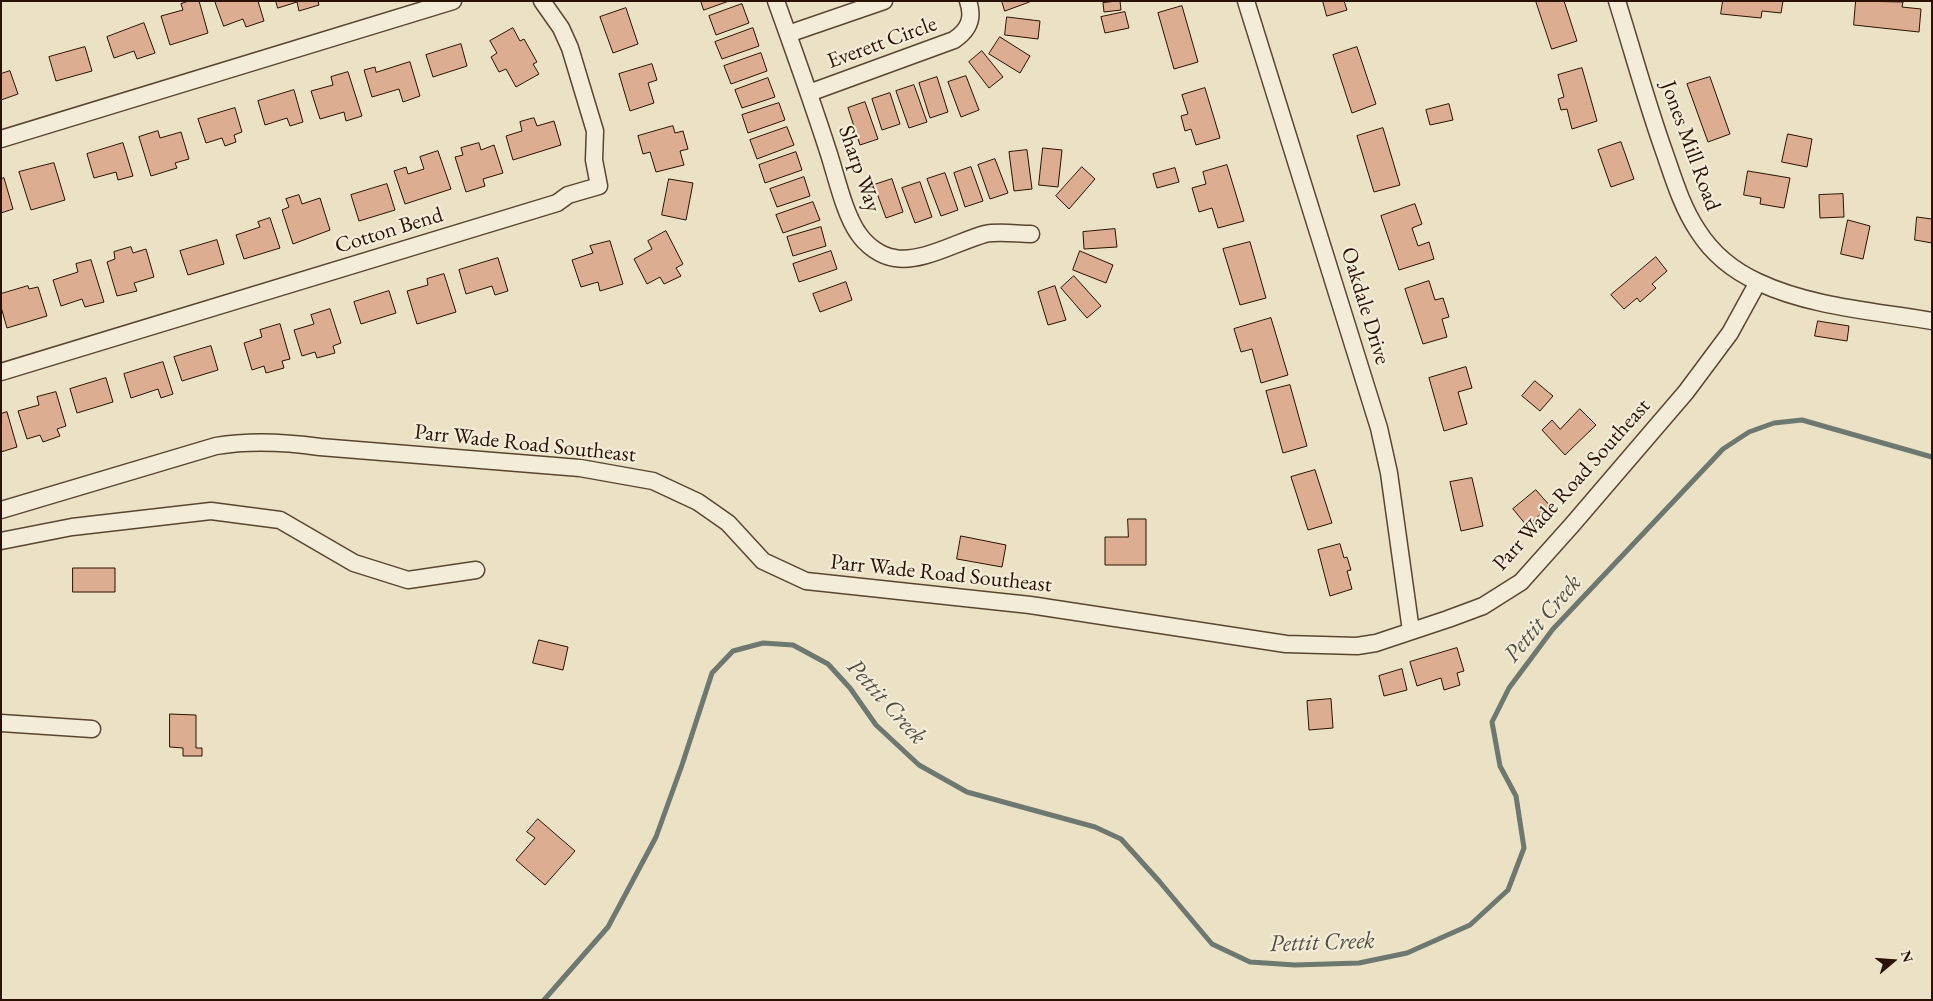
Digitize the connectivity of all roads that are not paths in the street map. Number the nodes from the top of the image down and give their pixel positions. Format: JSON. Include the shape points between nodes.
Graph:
{"nodes":[{"id":1,"x":453,"y":1,"type":"edge"},
{"id":2,"x":542,"y":1,"type":"edge"},
{"id":3,"x":776,"y":1,"type":"edge"},
{"id":4,"x":884,"y":1,"type":"edge"},
{"id":5,"x":968,"y":1,"type":"edge"},
{"id":6,"x":1246,"y":1,"type":"edge"},
{"id":7,"x":1617,"y":1,"type":"edge"},
{"id":8,"x":788,"y":34,"type":"junction"},
{"id":9,"x":809,"y":93,"type":"junction"},
{"id":10,"x":1,"y":139,"type":"edge"},
{"id":11,"x":1031,"y":234,"type":"dead end"},
{"id":12,"x":1758,"y":282,"type":"junction"},
{"id":13,"x":1932,"y":321,"type":"edge"},
{"id":14,"x":1,"y":372,"type":"edge"},
{"id":15,"x":1,"y":510,"type":"edge"},
{"id":16,"x":1,"y":541,"type":"edge"},
{"id":17,"x":476,"y":570,"type":"dead end"},
{"id":18,"x":1411,"y":631,"type":"junction"},
{"id":19,"x":1,"y":723,"type":"edge"},
{"id":20,"x":92,"y":729,"type":"dead end"}],
"edges":[{"from":1,"to":10,"type":"street"},
{"from":2,"to":14,"type":"street","name":"Cotton Bend","via":[[561,28],[570,48],[595,131],[594,160],[599,186],[568,195],[557,203]]},
{"from":3,"to":8,"type":"street","name":"Sharp Way"},
{"from":4,"to":8,"type":"street","name":"Everett Circle"},
{"from":5,"to":9,"type":"street","name":"Everett Circle","via":[[970,20],[961,36]]},
{"from":6,"to":18,"type":"street","name":"Oakdale Drive","via":[[1379,428],[1389,473]]},
{"from":7,"to":12,"type":"street","name":"Jones Mill Road","via":[[1656,130],[1689,215],[1712,249]]},
{"from":8,"to":9,"type":"street","name":"Sharp Way"},
{"from":9,"to":11,"type":"street","name":"Sharp Way","via":[[851,221],[873,249],[904,259],[988,234]]},
{"from":12,"to":13,"type":"street","name":"Jones Mill Road","via":[[1812,301]]},
{"from":12,"to":18,"type":"street","name":"Parr Wade Road Southeast","via":[[1730,333],[1686,392],[1521,582],[1483,606]]},
{"from":15,"to":18,"type":"street","name":"Parr Wade Road Southeast","via":[[237,442],[277,442],[580,468],[653,481],[698,502],[728,523],[763,561],[806,581],[1030,605],[1286,644],[1357,646]]},
{"from":16,"to":17,"type":"street","via":[[72,527],[211,511],[280,520],[354,563],[408,580]]},
{"from":19,"to":20,"type":"street"}]}
